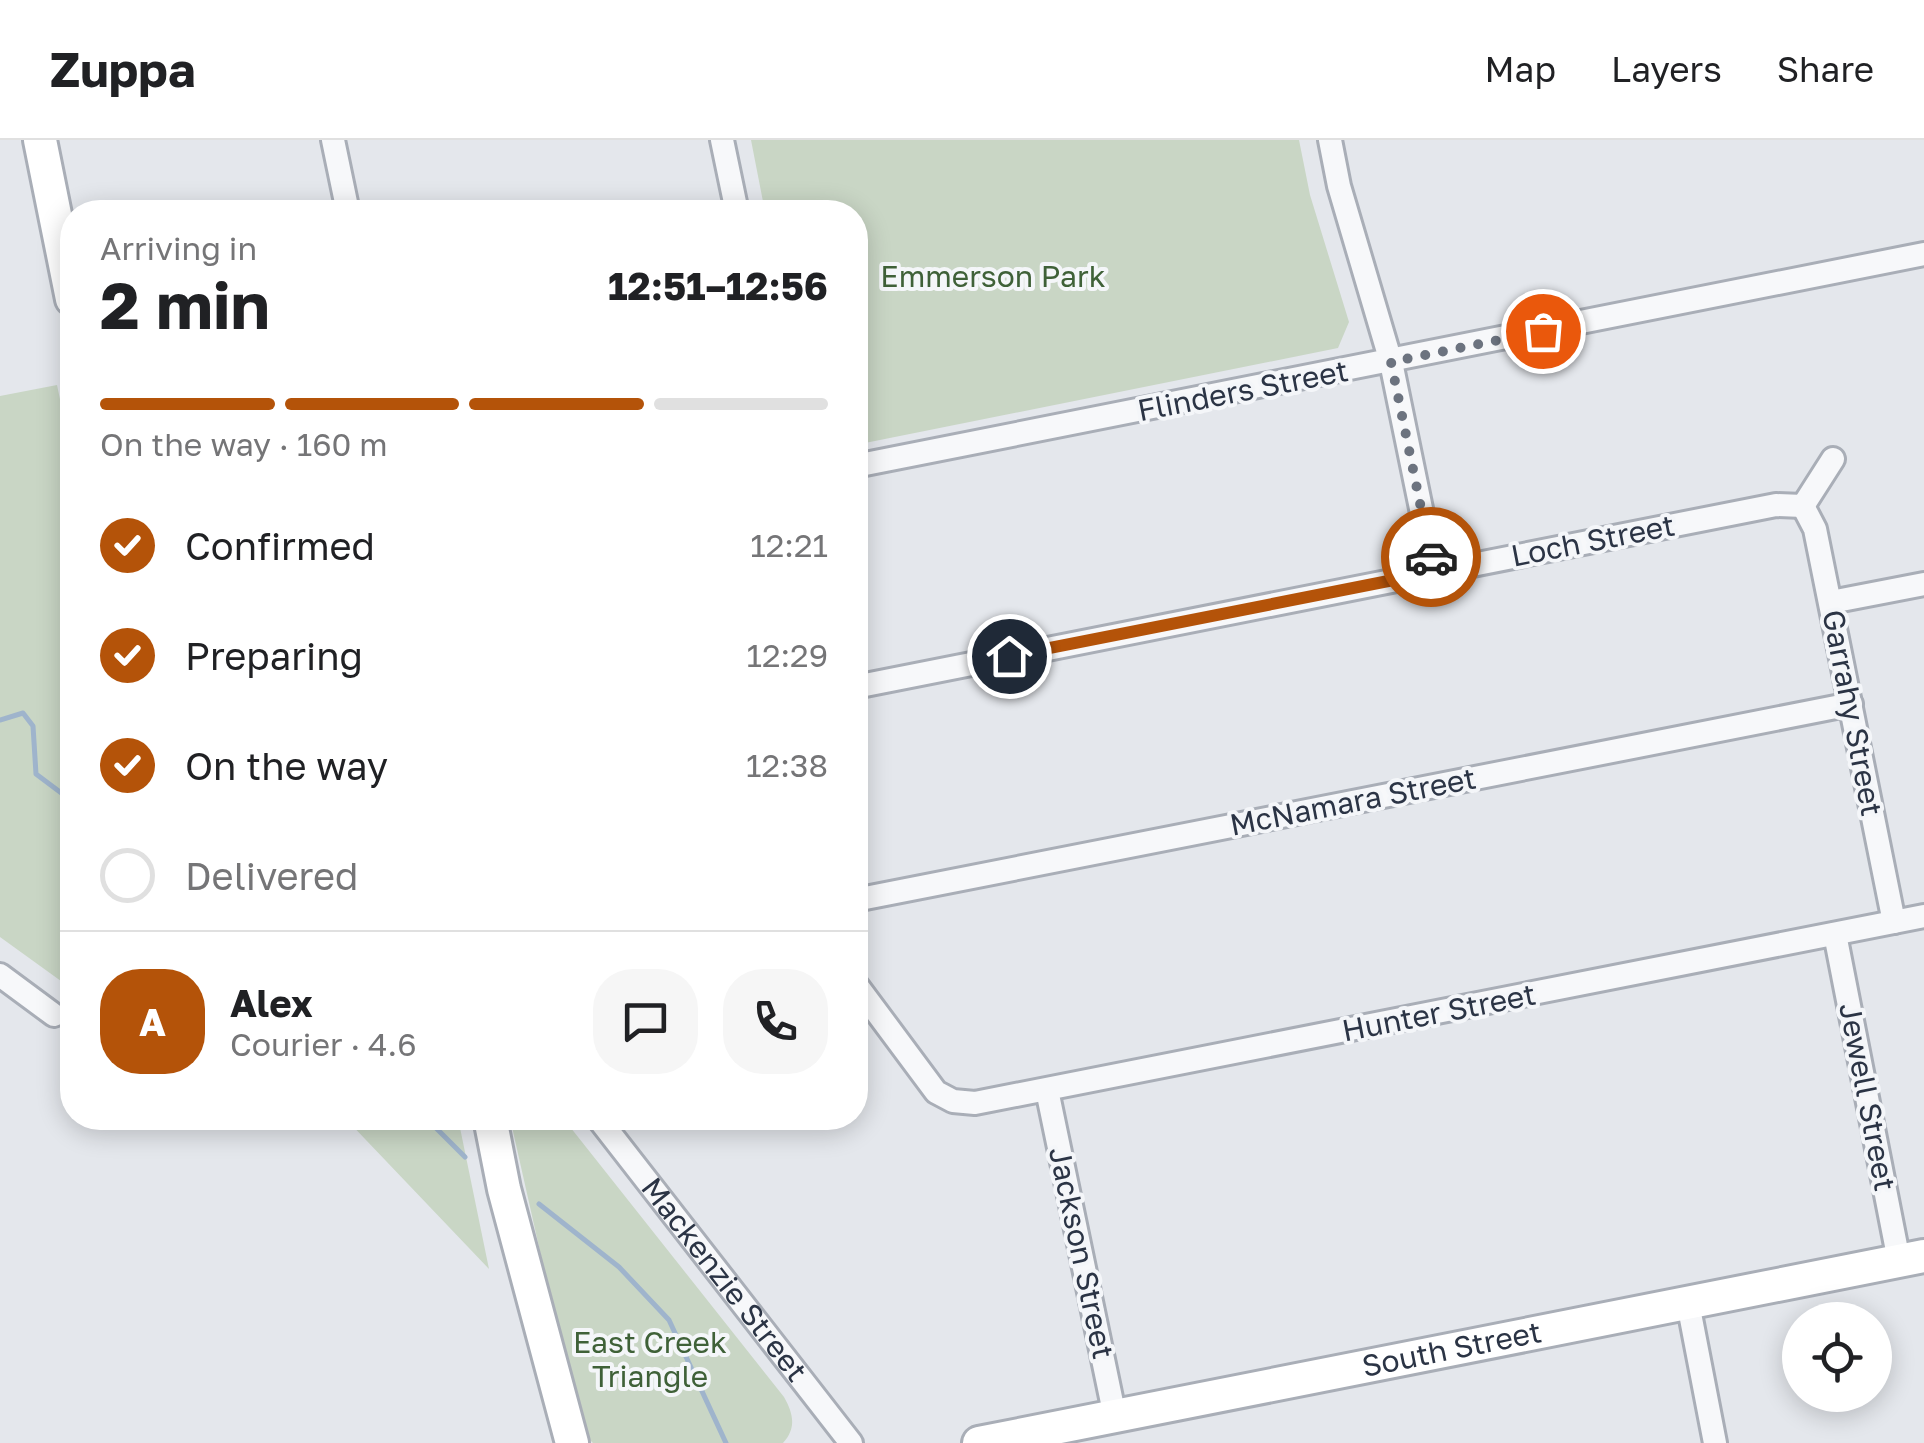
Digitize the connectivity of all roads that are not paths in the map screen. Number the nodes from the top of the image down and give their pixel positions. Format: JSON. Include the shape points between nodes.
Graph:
{"nodes":[{"id":1,"x":40,"y":140,"type":"edge"},
{"id":2,"x":333,"y":140,"type":"edge"},
{"id":3,"x":722,"y":140,"type":"edge"},
{"id":4,"x":1330,"y":140,"type":"edge"},
{"id":5,"x":346,"y":200,"type":"edge"},
{"id":6,"x":734,"y":200,"type":"edge"},
{"id":7,"x":60,"y":240,"type":"edge"},
{"id":8,"x":1924,"y":254,"type":"edge"},
{"id":9,"x":1391,"y":362,"type":"junction"},
{"id":10,"x":1833,"y":459,"type":"dead end"},
{"id":11,"x":868,"y":463,"type":"edge"},
{"id":12,"x":1803,"y":506,"type":"junction"},
{"id":13,"x":1434,"y":572,"type":"junction"},
{"id":14,"x":1924,"y":584,"type":"edge"},
{"id":15,"x":1830,"y":602,"type":"junction"},
{"id":16,"x":868,"y":684,"type":"edge"},
{"id":17,"x":1851,"y":704,"type":"junction"},
{"id":18,"x":868,"y":897,"type":"edge"},
{"id":19,"x":1924,"y":916,"type":"edge"},
{"id":20,"x":1894,"y":922,"type":"junction"},
{"id":21,"x":1836,"y":934,"type":"junction"},
{"id":22,"x":0,"y":975,"type":"edge"},
{"id":23,"x":868,"y":1001,"type":"edge"},
{"id":24,"x":54,"y":1015,"type":"dead end"},
{"id":25,"x":1047,"y":1090,"type":"junction"},
{"id":26,"x":492,"y":1130,"type":"edge"},
{"id":27,"x":607,"y":1130,"type":"edge"},
{"id":28,"x":1911,"y":1258,"type":"edge"},
{"id":29,"x":1688,"y":1303,"type":"junction"},
{"id":30,"x":1115,"y":1417,"type":"junction"},
{"id":31,"x":572,"y":1443,"type":"edge"},
{"id":32,"x":850,"y":1443,"type":"edge"},
{"id":33,"x":979,"y":1443,"type":"edge"},
{"id":34,"x":1716,"y":1443,"type":"edge"}],
"edges":[{"from":1,"to":7,"type":"street"},
{"from":2,"to":5,"type":"street"},
{"from":3,"to":6,"type":"street"},
{"from":4,"to":9,"type":"street"},
{"from":8,"to":9,"type":"street","name":"Flinders Street"},
{"from":9,"to":11,"type":"street","name":"Flinders Street"},
{"from":9,"to":13,"type":"street"},
{"from":10,"to":12,"type":"street"},
{"from":12,"to":13,"type":"street","name":"Loch Street","via":[[1776,505]]},
{"from":12,"to":15,"type":"street","name":"Garrahy Street","via":[[1815,529]]},
{"from":13,"to":16,"type":"street","name":"Loch Street"},
{"from":14,"to":15,"type":"street"},
{"from":15,"to":17,"type":"street","name":"Garrahy Street"},
{"from":17,"to":18,"type":"street","name":"McNamara Street"},
{"from":17,"to":20,"type":"street","name":"Garrahy Street"},
{"from":19,"to":20,"type":"street","name":"Hunter Street"},
{"from":20,"to":21,"type":"street","name":"Hunter Street"},
{"from":21,"to":25,"type":"street","name":"Hunter Street"},
{"from":21,"to":28,"type":"street","name":"Jewell Street"},
{"from":22,"to":24,"type":"street"},
{"from":23,"to":25,"type":"street","name":"Hunter Street","via":[[936,1092],[952,1101]]},
{"from":25,"to":30,"type":"street","name":"Jackson Street"},
{"from":26,"to":31,"type":"street"},
{"from":27,"to":32,"type":"street","name":"Mackenzie Street"},
{"from":28,"to":29,"type":"street","name":"South Street"},
{"from":29,"to":30,"type":"street","name":"South Street"},
{"from":29,"to":34,"type":"street"},
{"from":30,"to":33,"type":"street","name":"South Street"}]}
